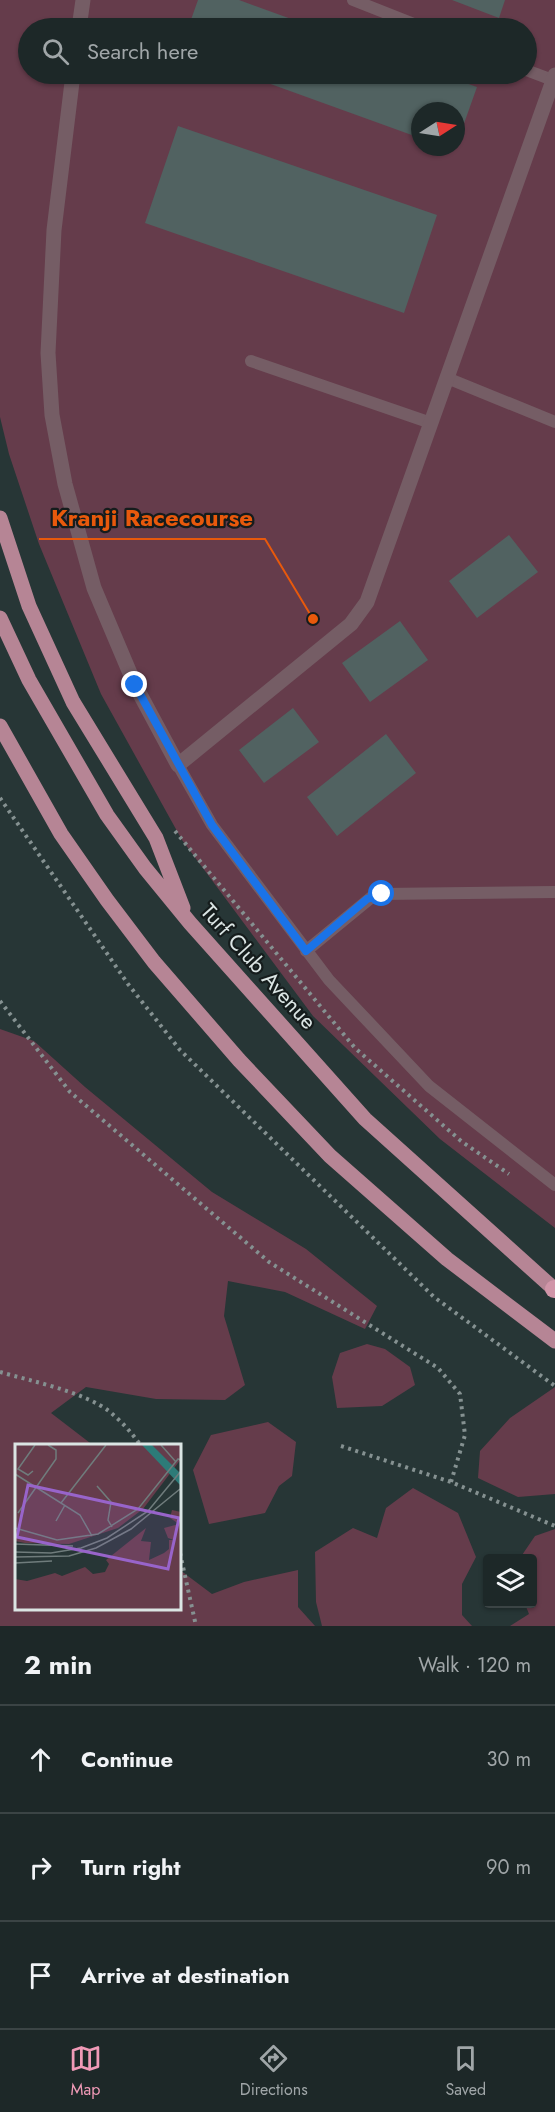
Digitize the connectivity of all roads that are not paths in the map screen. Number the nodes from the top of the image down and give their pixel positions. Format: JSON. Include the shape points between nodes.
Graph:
{"nodes":[{"id":1,"x":83,"y":0,"type":"edge"},
{"id":2,"x":353,"y":0,"type":"edge"},
{"id":3,"x":80,"y":18,"type":"edge"},
{"id":4,"x":399,"y":18,"type":"edge"},
{"id":5,"x":537,"y":74,"type":"edge"},
{"id":6,"x":554,"y":79,"type":"edge"},
{"id":7,"x":72,"y":84,"type":"edge"},
{"id":8,"x":251,"y":361,"type":"dead end"},
{"id":9,"x":447,"y":378,"type":"junction"},
{"id":10,"x":555,"y":422,"type":"edge"},
{"id":11,"x":430,"y":423,"type":"junction"},
{"id":12,"x":0,"y":518,"type":"edge"},
{"id":13,"x":0,"y":618,"type":"edge"},
{"id":14,"x":0,"y":726,"type":"edge"},
{"id":15,"x":178,"y":765,"type":"junction"},
{"id":16,"x":555,"y":892,"type":"edge"},
{"id":17,"x":190,"y":923,"type":"junction"},
{"id":18,"x":306,"y":951,"type":"junction"},
{"id":19,"x":555,"y":1185,"type":"edge"},
{"id":20,"x":555,"y":1289,"type":"edge"},
{"id":21,"x":555,"y":1341,"type":"edge"}],
"edges":[{"from":1,"to":3,"type":"street"},
{"from":2,"to":4,"type":"lane"},
{"from":5,"to":6,"type":"lane"},
{"from":6,"to":9,"type":"street"},
{"from":7,"to":15,"type":"street","via":[[54,230],[48,353],[52,415],[64,484],[94,588],[135,685]]},
{"from":8,"to":11,"type":"lane"},
{"from":9,"to":10,"type":"lane"},
{"from":9,"to":11,"type":"street"},
{"from":11,"to":15,"type":"street","via":[[367,602],[351,624]]},
{"from":12,"to":17,"type":"main road","via":[[29,606],[73,702],[156,838]]},
{"from":13,"to":17,"type":"main road","name":"Turf Club Avenue","via":[[29,680],[107,815]]},
{"from":14,"to":21,"type":"main road","via":[[61,834],[107,900],[154,962],[239,1060],[330,1156],[447,1259]]},
{"from":15,"to":18,"type":"lane","via":[[212,825]]},
{"from":16,"to":18,"type":"lane","via":[[373,896]]},
{"from":17,"to":20,"type":"main road","name":"Turf Club Avenue","via":[[365,1119]]},
{"from":18,"to":19,"type":"lane","via":[[429,1086]]}]}
